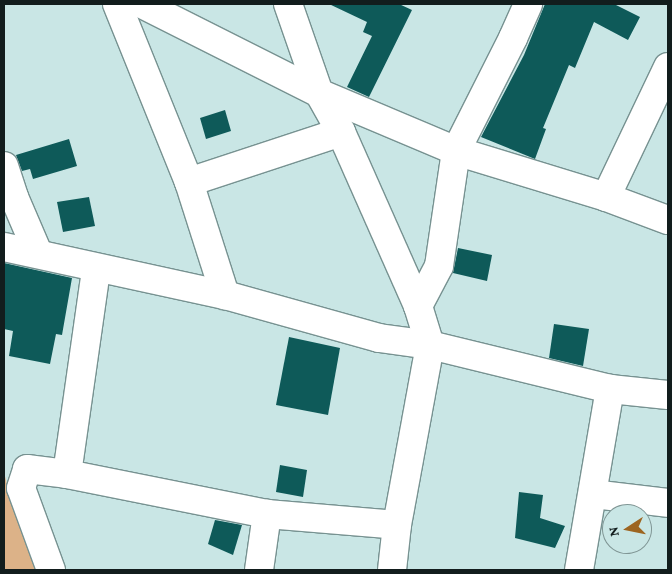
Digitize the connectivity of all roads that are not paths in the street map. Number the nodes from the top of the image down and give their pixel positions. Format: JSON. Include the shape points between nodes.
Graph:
{"nodes":[{"id":1,"x":117,"y":4,"type":"edge"},
{"id":2,"x":142,"y":4,"type":"edge"},
{"id":3,"x":288,"y":4,"type":"edge"},
{"id":4,"x":528,"y":4,"type":"edge"},
{"id":5,"x":668,"y":67,"type":"edge"},
{"id":6,"x":319,"y":93,"type":"junction"},
{"id":7,"x":341,"y":132,"type":"junction"},
{"id":8,"x":456,"y":151,"type":"junction"},
{"id":9,"x":4,"y":166,"type":"edge"},
{"id":10,"x":189,"y":182,"type":"junction"},
{"id":11,"x":606,"y":197,"type":"junction"},
{"id":12,"x":668,"y":220,"type":"edge"},
{"id":13,"x":4,"y":247,"type":"edge"},
{"id":14,"x":38,"y":254,"type":"junction"},
{"id":15,"x":96,"y":268,"type":"junction"},
{"id":16,"x":225,"y":295,"type":"junction"},
{"id":17,"x":418,"y":306,"type":"junction"},
{"id":18,"x":430,"y":345,"type":"junction"},
{"id":19,"x":610,"y":389,"type":"junction"},
{"id":20,"x":668,"y":395,"type":"edge"},
{"id":21,"x":67,"y":474,"type":"junction"},
{"id":22,"x":593,"y":494,"type":"junction"},
{"id":23,"x":668,"y":503,"type":"edge"},
{"id":24,"x":267,"y":514,"type":"junction"},
{"id":25,"x":397,"y":525,"type":"junction"},
{"id":26,"x":51,"y":570,"type":"edge"},
{"id":27,"x":259,"y":570,"type":"edge"},
{"id":28,"x":392,"y":570,"type":"edge"},
{"id":29,"x":579,"y":570,"type":"edge"}],
"edges":[{"from":1,"to":10,"type":"street"},
{"from":2,"to":6,"type":"street"},
{"from":3,"to":6,"type":"street"},
{"from":4,"to":8,"type":"street"},
{"from":5,"to":11,"type":"street"},
{"from":6,"to":7,"type":"street"},
{"from":6,"to":8,"type":"street"},
{"from":7,"to":10,"type":"street"},
{"from":7,"to":17,"type":"street"},
{"from":8,"to":11,"type":"street"},
{"from":8,"to":17,"type":"street","via":[[439,266]]},
{"from":9,"to":14,"type":"street"},
{"from":10,"to":16,"type":"street"},
{"from":11,"to":12,"type":"street"},
{"from":13,"to":14,"type":"street"},
{"from":14,"to":15,"type":"street"},
{"from":15,"to":16,"type":"street"},
{"from":15,"to":21,"type":"street"},
{"from":16,"to":18,"type":"street","via":[[379,338]]},
{"from":17,"to":18,"type":"street"},
{"from":18,"to":19,"type":"street"},
{"from":18,"to":25,"type":"street"},
{"from":19,"to":20,"type":"street"},
{"from":19,"to":22,"type":"street"},
{"from":21,"to":24,"type":"street"},
{"from":21,"to":26,"type":"street","via":[[27,469],[20,488]]},
{"from":22,"to":23,"type":"street"},
{"from":22,"to":29,"type":"street"},
{"from":24,"to":25,"type":"street"},
{"from":24,"to":27,"type":"street"},
{"from":25,"to":28,"type":"street"}]}
